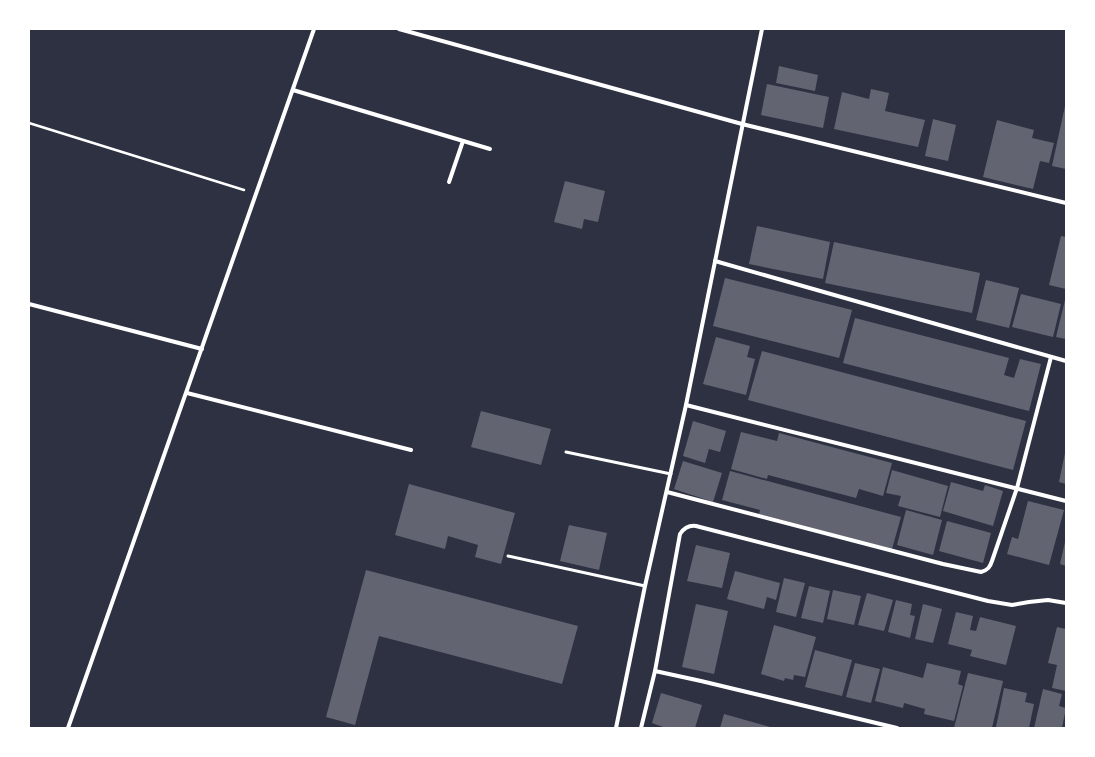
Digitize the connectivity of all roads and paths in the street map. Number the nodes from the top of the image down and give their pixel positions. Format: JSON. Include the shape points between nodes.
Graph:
{"nodes":[{"id":1,"x":314,"y":29,"type":"edge"},
{"id":2,"x":399,"y":29,"type":"edge"},
{"id":3,"x":762,"y":29,"type":"edge"},
{"id":4,"x":293,"y":90,"type":"junction"},
{"id":5,"x":29,"y":123,"type":"edge"},
{"id":6,"x":742,"y":124,"type":"junction"},
{"id":7,"x":463,"y":141,"type":"junction"},
{"id":8,"x":490,"y":149,"type":"dead end"},
{"id":9,"x":449,"y":182,"type":"dead end"},
{"id":10,"x":257,"y":194,"type":"junction"},
{"id":11,"x":1066,"y":203,"type":"edge"},
{"id":12,"x":715,"y":261,"type":"junction"},
{"id":13,"x":29,"y":304,"type":"edge"},
{"id":14,"x":202,"y":349,"type":"junction"},
{"id":15,"x":1051,"y":357,"type":"junction"},
{"id":16,"x":1066,"y":361,"type":"edge"},
{"id":17,"x":187,"y":393,"type":"junction"},
{"id":18,"x":686,"y":405,"type":"junction"},
{"id":19,"x":411,"y":450,"type":"dead end"},
{"id":20,"x":566,"y":452,"type":"dead end"},
{"id":21,"x":671,"y":474,"type":"junction"},
{"id":22,"x":1017,"y":488,"type":"junction"},
{"id":23,"x":667,"y":492,"type":"junction"},
{"id":24,"x":1066,"y":501,"type":"edge"},
{"id":25,"x":508,"y":556,"type":"dead end"},
{"id":26,"x":645,"y":586,"type":"junction"},
{"id":27,"x":1066,"y":603,"type":"edge"},
{"id":28,"x":655,"y":671,"type":"junction"},
{"id":29,"x":68,"y":728,"type":"edge"},
{"id":30,"x":616,"y":728,"type":"edge"},
{"id":31,"x":641,"y":728,"type":"edge"},
{"id":32,"x":896,"y":728,"type":"edge"}],
"edges":[{"from":1,"to":4,"type":"street"},
{"from":2,"to":6,"type":"street"},
{"from":3,"to":6,"type":"street"},
{"from":4,"to":7,"type":"street"},
{"from":4,"to":10,"type":"street"},
{"from":5,"to":10,"type":"path"},
{"from":6,"to":11,"type":"street"},
{"from":6,"to":12,"type":"street"},
{"from":7,"to":8,"type":"street"},
{"from":7,"to":9,"type":"street"},
{"from":10,"to":14,"type":"street"},
{"from":12,"to":15,"type":"street"},
{"from":12,"to":18,"type":"street"},
{"from":13,"to":14,"type":"street"},
{"from":14,"to":17,"type":"street"},
{"from":15,"to":16,"type":"street"},
{"from":15,"to":22,"type":"street"},
{"from":17,"to":19,"type":"street"},
{"from":17,"to":29,"type":"street"},
{"from":18,"to":21,"type":"street"},
{"from":18,"to":22,"type":"street"},
{"from":20,"to":21,"type":"lane"},
{"from":21,"to":23,"type":"street"},
{"from":22,"to":23,"type":"street","via":[[989,569],[981,572]]},
{"from":22,"to":24,"type":"street"},
{"from":23,"to":26,"type":"street"},
{"from":25,"to":26,"type":"lane"},
{"from":26,"to":30,"type":"street"},
{"from":27,"to":28,"type":"street","via":[[1048,600],[1012,605],[988,601],[692,526],[680,534]]},
{"from":28,"to":31,"type":"street"},
{"from":28,"to":32,"type":"street"}]}
